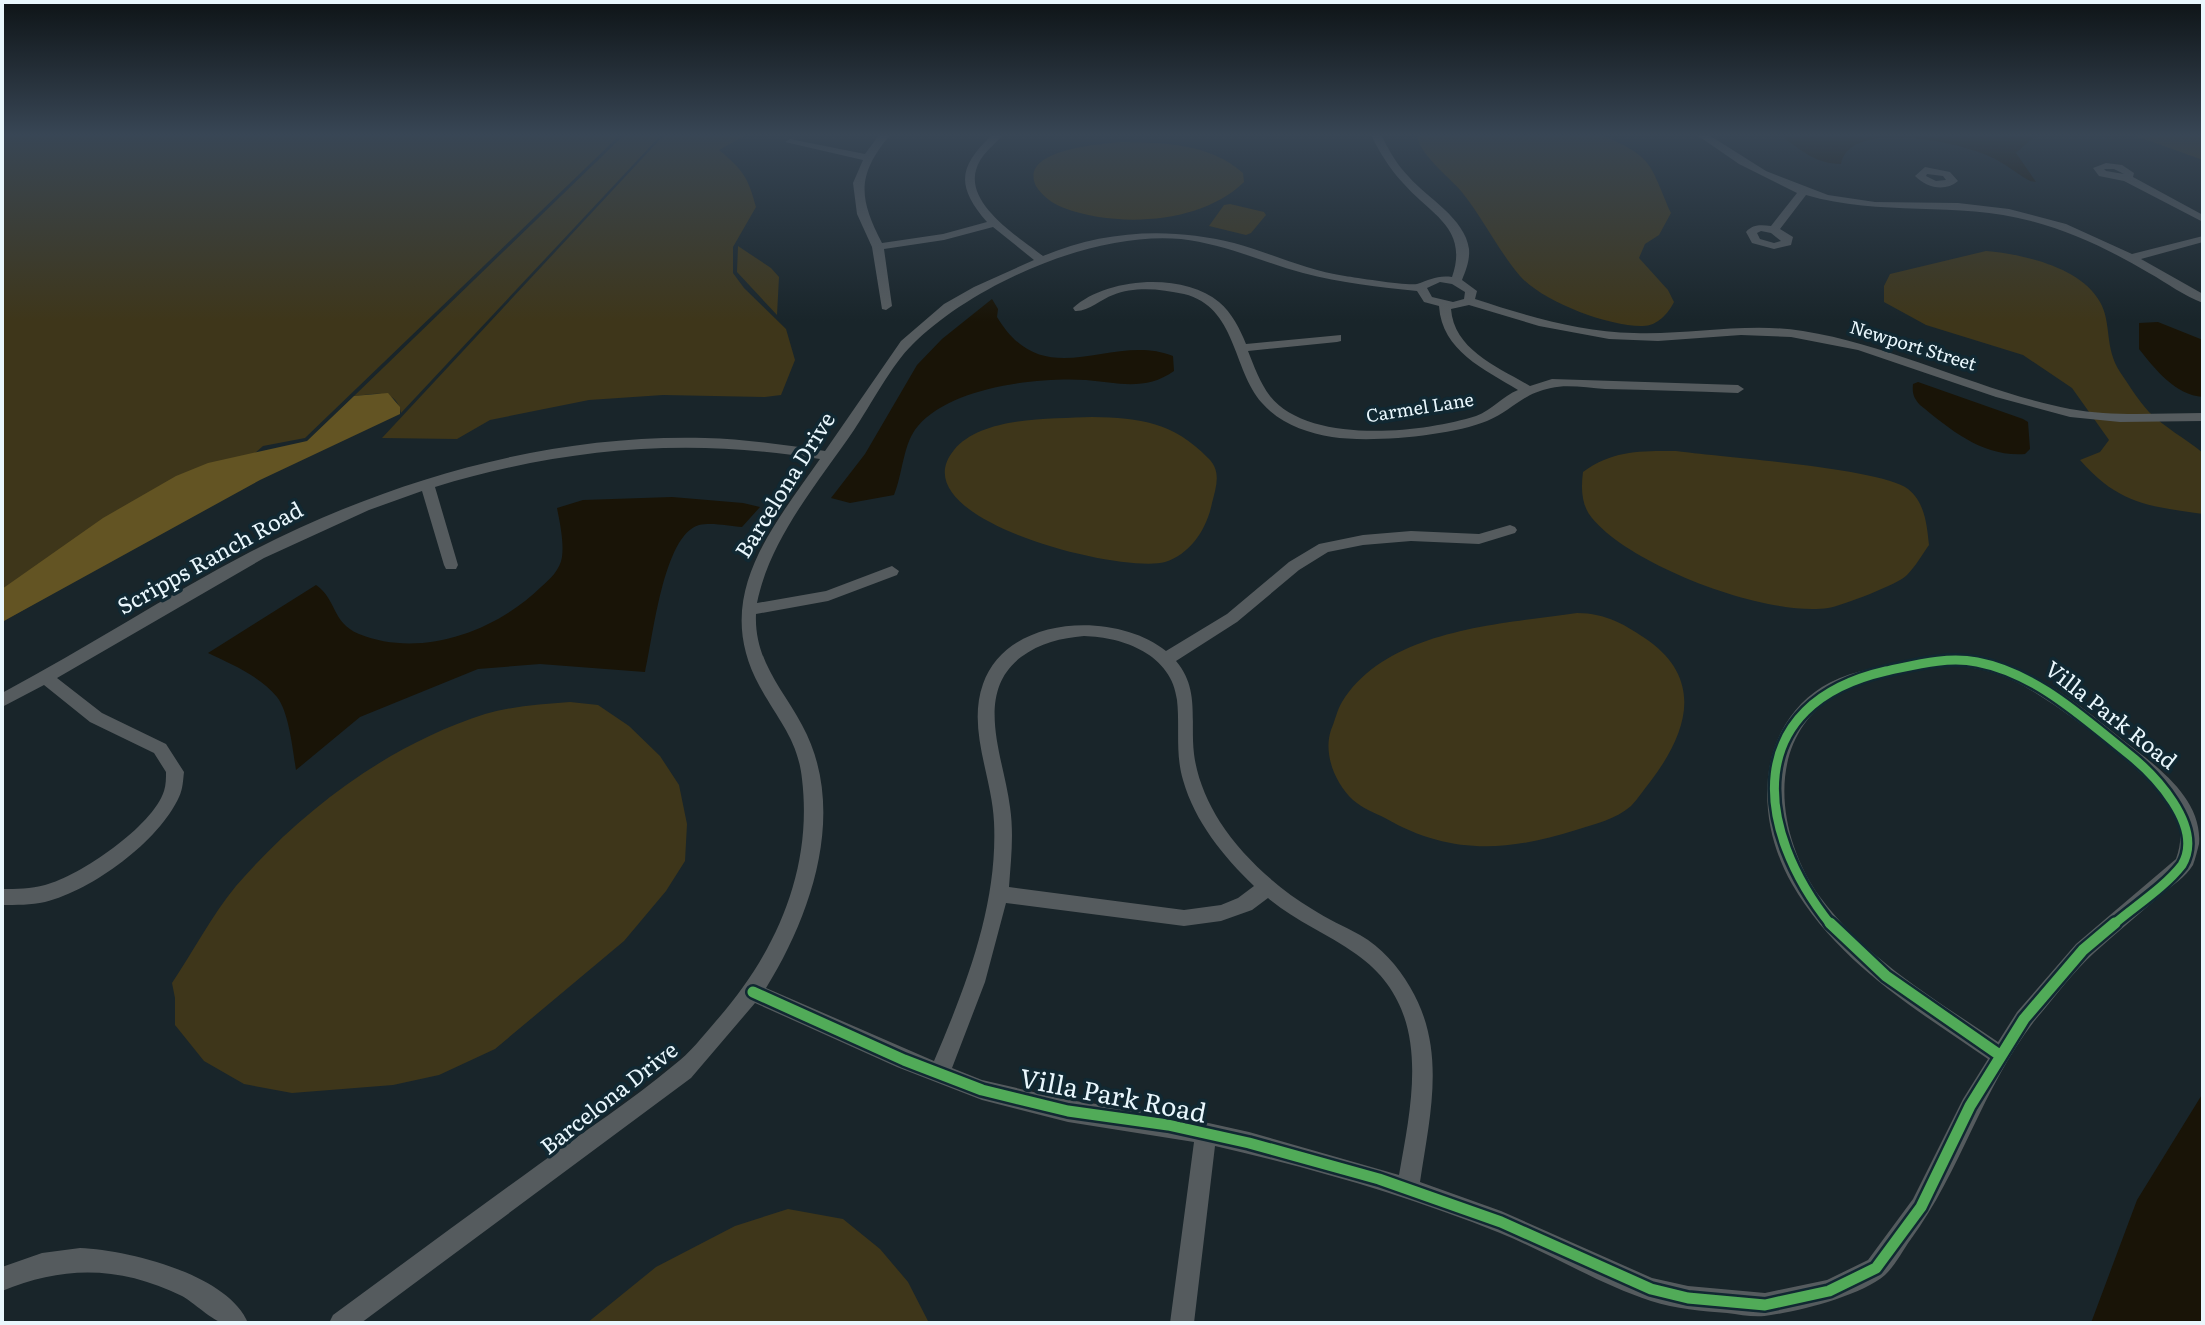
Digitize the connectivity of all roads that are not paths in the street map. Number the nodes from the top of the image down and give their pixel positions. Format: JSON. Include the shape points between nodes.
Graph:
{"nodes":[{"id":1,"x":859,"y":197,"type":"edge"},
{"id":2,"x":973,"y":197,"type":"edge"},
{"id":3,"x":1422,"y":197,"type":"edge"},
{"id":4,"x":1799,"y":197,"type":"edge"},
{"id":5,"x":1829,"y":197,"type":"edge"},
{"id":6,"x":1949,"y":197,"type":"edge"},
{"id":7,"x":2162,"y":197,"type":"edge"},
{"id":8,"x":1955,"y":205,"type":"junction"},
{"id":9,"x":2203,"y":219,"type":"edge"},
{"id":10,"x":994,"y":223,"type":"junction"},
{"id":11,"x":1774,"y":230,"type":"dead end"},
{"id":12,"x":2203,"y":239,"type":"edge"},
{"id":13,"x":878,"y":247,"type":"junction"},
{"id":14,"x":2134,"y":257,"type":"junction"},
{"id":15,"x":1042,"y":261,"type":"junction"},
{"id":16,"x":1456,"y":281,"type":"junction"},
{"id":17,"x":1421,"y":288,"type":"junction"},
{"id":18,"x":2203,"y":299,"type":"edge"},
{"id":19,"x":1469,"y":301,"type":"junction"},
{"id":20,"x":886,"y":306,"type":"dead end"},
{"id":21,"x":1445,"y":306,"type":"junction"},
{"id":22,"x":1079,"y":308,"type":"dead end"},
{"id":23,"x":1337,"y":338,"type":"dead end"},
{"id":24,"x":1242,"y":348,"type":"junction"},
{"id":25,"x":1738,"y":389,"type":"dead end"},
{"id":26,"x":1527,"y":390,"type":"junction"},
{"id":27,"x":2203,"y":417,"type":"edge"},
{"id":28,"x":828,"y":456,"type":"junction"},
{"id":29,"x":427,"y":485,"type":"junction"},
{"id":30,"x":1510,"y":530,"type":"dead end"},
{"id":31,"x":451,"y":565,"type":"dead end"},
{"id":32,"x":892,"y":571,"type":"dead end"},
{"id":33,"x":747,"y":610,"type":"junction"},
{"id":34,"x":1165,"y":660,"type":"junction"},
{"id":35,"x":46,"y":677,"type":"junction"},
{"id":36,"x":2,"y":701,"type":"edge"},
{"id":37,"x":1268,"y":887,"type":"junction"},
{"id":38,"x":999,"y":894,"type":"junction"},
{"id":39,"x":2,"y":897,"type":"edge"},
{"id":40,"x":753,"y":992,"type":"junction"},
{"id":41,"x":2001,"y":1056,"type":"junction"},
{"id":42,"x":939,"y":1074,"type":"junction"},
{"id":43,"x":1206,"y":1133,"type":"junction"},
{"id":44,"x":1408,"y":1189,"type":"junction"},
{"id":45,"x":2,"y":1279,"type":"edge"},
{"id":46,"x":236,"y":1323,"type":"edge"},
{"id":47,"x":341,"y":1323,"type":"edge"},
{"id":48,"x":1182,"y":1323,"type":"edge"}],
"edges":[{"from":1,"to":13,"type":"street"},
{"from":2,"to":10,"type":"street"},
{"from":3,"to":16,"type":"street","via":[[1462,238],[1463,266]]},
{"from":4,"to":11,"type":"street"},
{"from":5,"to":8,"type":"street","via":[[1873,205]]},
{"from":6,"to":8,"type":"street"},
{"from":7,"to":9,"type":"street"},
{"from":8,"to":14,"type":"street","via":[[2066,227]]},
{"from":10,"to":13,"type":"street"},
{"from":10,"to":15,"type":"street"},
{"from":12,"to":14,"type":"street"},
{"from":13,"to":20,"type":"street"},
{"from":14,"to":18,"type":"street"},
{"from":15,"to":17,"type":"street","name":"Barcelona Drive","via":[[1118,239],[1182,236],[1343,279]]},
{"from":15,"to":28,"type":"street","name":"Barcelona Drive","via":[[948,307],[905,344]]},
{"from":16,"to":17,"type":"street","via":[[1431,280]]},
{"from":16,"to":19,"type":"street","via":[[1471,291]]},
{"from":17,"to":21,"type":"street","via":[[1428,300]]},
{"from":19,"to":21,"type":"street"},
{"from":19,"to":27,"type":"street","name":"Newport Street","via":[[1590,333],[1658,337],[1729,330],[1821,337],[1882,351],[2071,413]]},
{"from":21,"to":26,"type":"street","via":[[1443,321],[1454,341]]},
{"from":22,"to":24,"type":"street","name":"Carmel Lane","via":[[1105,292],[1131,285],[1191,292],[1226,315]]},
{"from":23,"to":24,"type":"street"},
{"from":24,"to":26,"type":"street","name":"Carmel Lane","via":[[1264,397],[1281,413],[1335,434],[1466,422],[1495,412]]},
{"from":25,"to":26,"type":"street","name":"Carmel Lane","via":[[1552,383]]},
{"from":28,"to":29,"type":"street","name":"Scripps Ranch Road","via":[[741,444],[616,445],[518,461]]},
{"from":28,"to":33,"type":"street","name":"Barcelona Drive","via":[[762,560]]},
{"from":29,"to":31,"type":"street"},
{"from":29,"to":35,"type":"street","name":"Scripps Ranch Road","via":[[258,554]]},
{"from":30,"to":34,"type":"street","via":[[1479,539],[1411,536],[1324,548],[1232,618]]},
{"from":32,"to":33,"type":"street","via":[[828,596]]},
{"from":33,"to":40,"type":"street","name":"Barcelona Drive","via":[[753,656],[803,743],[812,774],[813,808],[807,877],[784,940]]},
{"from":34,"to":37,"type":"street","via":[[1181,682],[1185,744],[1203,811]]},
{"from":34,"to":38,"type":"street","via":[[1133,639],[1087,630],[1036,638],[993,675],[983,710],[1003,821]]},
{"from":35,"to":36,"type":"street","name":"Scripps Ranch Road"},
{"from":35,"to":39,"type":"street","via":[[89,714],[165,753],[175,768],[173,787],[161,813],[114,859],[49,893]]},
{"from":37,"to":38,"type":"street","via":[[1221,913],[1184,918]]},
{"from":37,"to":44,"type":"street","via":[[1367,950],[1404,994],[1423,1050],[1424,1079]]},
{"from":38,"to":42,"type":"street","via":[[974,991]]},
{"from":40,"to":42,"type":"street","name":"Villa Park Road"},
{"from":40,"to":47,"type":"street","name":"Barcelona Drive","via":[[684,1071]]},
{"from":41,"to":41,"type":"street","name":"Villa Park Road","via":[[1868,962],[1824,916],[1795,875],[1782,844],[1774,796],[1782,748],[1809,705],[1851,680],[1953,659],[2024,678],[2157,776],[2183,808],[2191,850],[2184,864],[2083,950],[2024,1019]]},
{"from":41,"to":44,"type":"street","name":"Villa Park Road","via":[[1921,1207],[1876,1268],[1829,1291],[1765,1305],[1688,1298],[1651,1289],[1501,1222]]},
{"from":42,"to":43,"type":"street","name":"Villa Park Road","via":[[1068,1111]]},
{"from":43,"to":44,"type":"street","name":"Villa Park Road"},
{"from":43,"to":48,"type":"street"},
{"from":45,"to":46,"type":"street","via":[[54,1263],[103,1259],[185,1284]]}]}
